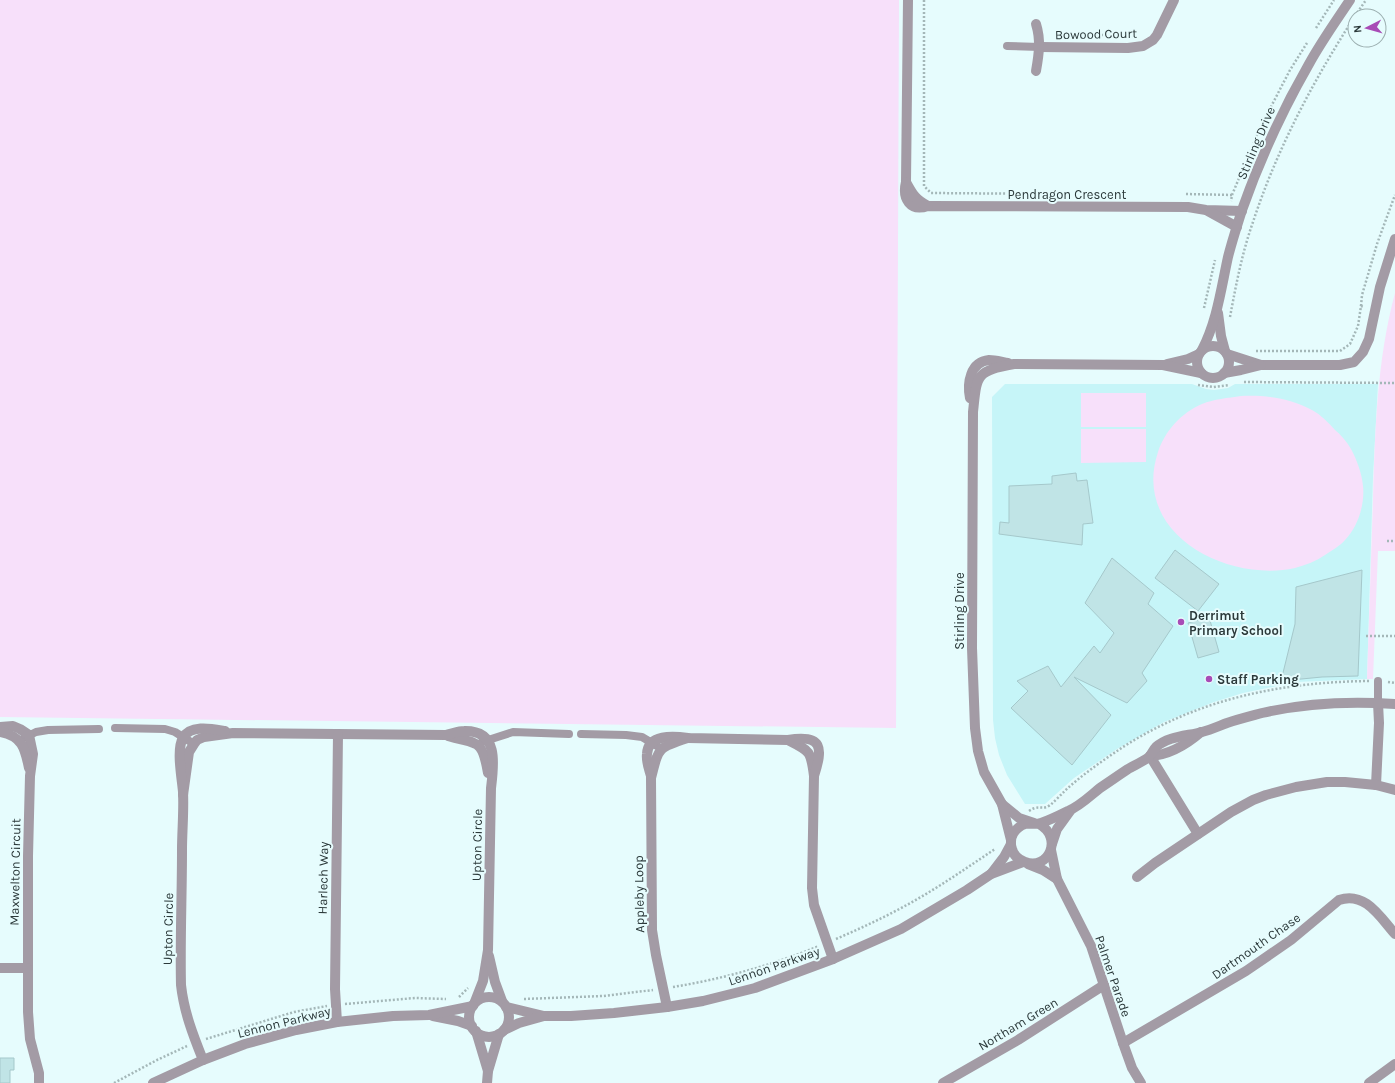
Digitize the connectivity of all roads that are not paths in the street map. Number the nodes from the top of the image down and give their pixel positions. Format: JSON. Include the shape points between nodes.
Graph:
{"nodes":[{"id":1,"x":908,"y":0,"type":"edge"},
{"id":2,"x":1174,"y":0,"type":"edge"},
{"id":3,"x":1350,"y":0,"type":"edge"},
{"id":4,"x":1036,"y":24,"type":"dead end"},
{"id":5,"x":1007,"y":46,"type":"dead end"},
{"id":6,"x":1040,"y":47,"type":"junction"},
{"id":7,"x":1036,"y":71,"type":"dead end"},
{"id":8,"x":1206,"y":210,"type":"junction"},
{"id":9,"x":1242,"y":211,"type":"junction"},
{"id":10,"x":1237,"y":227,"type":"junction"},
{"id":11,"x":1395,"y":238,"type":"edge"},
{"id":12,"x":1217,"y":309,"type":"junction"},
{"id":13,"x":1200,"y":352,"type":"junction"},
{"id":14,"x":1226,"y":353,"type":"junction"},
{"id":15,"x":1164,"y":364,"type":"junction"},
{"id":16,"x":1261,"y":365,"type":"junction"},
{"id":17,"x":1201,"y":373,"type":"junction"},
{"id":18,"x":1224,"y":373,"type":"junction"},
{"id":19,"x":1378,"y":681,"type":"road end"},
{"id":20,"x":1378,"y":703,"type":"junction"},
{"id":21,"x":1395,"y":704,"type":"edge"},
{"id":22,"x":0,"y":727,"type":"edge"},
{"id":23,"x":115,"y":728,"type":"dead end"},
{"id":24,"x":99,"y":729,"type":"dead end"},
{"id":25,"x":0,"y":732,"type":"edge"},
{"id":26,"x":233,"y":733,"type":"junction"},
{"id":27,"x":338,"y":734,"type":"junction"},
{"id":28,"x":569,"y":734,"type":"dead end"},
{"id":29,"x":581,"y":734,"type":"dead end"},
{"id":30,"x":29,"y":735,"type":"junction"},
{"id":31,"x":446,"y":735,"type":"junction"},
{"id":32,"x":183,"y":737,"type":"junction"},
{"id":33,"x":688,"y":738,"type":"junction"},
{"id":34,"x":19,"y":740,"type":"junction"},
{"id":35,"x":488,"y":740,"type":"junction"},
{"id":36,"x":788,"y":740,"type":"junction"},
{"id":37,"x":651,"y":742,"type":"junction"},
{"id":38,"x":816,"y":743,"type":"junction"},
{"id":39,"x":194,"y":744,"type":"junction"},
{"id":40,"x":477,"y":744,"type":"junction"},
{"id":41,"x":660,"y":749,"type":"junction"},
{"id":42,"x":808,"y":751,"type":"junction"},
{"id":43,"x":1150,"y":756,"type":"junction"},
{"id":44,"x":30,"y":776,"type":"junction"},
{"id":45,"x":814,"y":776,"type":"junction"},
{"id":46,"x":652,"y":778,"type":"junction"},
{"id":47,"x":1376,"y":785,"type":"junction"},
{"id":48,"x":491,"y":788,"type":"junction"},
{"id":49,"x":1395,"y":790,"type":"edge"},
{"id":50,"x":183,"y":794,"type":"junction"},
{"id":51,"x":1002,"y":804,"type":"junction"},
{"id":52,"x":1070,"y":811,"type":"junction"},
{"id":53,"x":1037,"y":824,"type":"junction"},
{"id":54,"x":1198,"y":834,"type":"junction"},
{"id":55,"x":1011,"y":842,"type":"junction"},
{"id":56,"x":1051,"y":847,"type":"junction"},
{"id":57,"x":1026,"y":863,"type":"junction"},
{"id":58,"x":991,"y":874,"type":"junction"},
{"id":59,"x":1137,"y":877,"type":"dead end"},
{"id":60,"x":1057,"y":879,"type":"junction"},
{"id":61,"x":1395,"y":934,"type":"edge"},
{"id":62,"x":488,"y":950,"type":"junction"},
{"id":63,"x":833,"y":959,"type":"junction"},
{"id":64,"x":0,"y":968,"type":"edge"},
{"id":65,"x":27,"y":968,"type":"junction"},
{"id":66,"x":1104,"y":984,"type":"junction"},
{"id":67,"x":504,"y":1004,"type":"junction"},
{"id":68,"x":473,"y":1005,"type":"junction"},
{"id":69,"x":667,"y":1007,"type":"junction"},
{"id":70,"x":429,"y":1015,"type":"junction"},
{"id":71,"x":544,"y":1016,"type":"junction"},
{"id":72,"x":337,"y":1022,"type":"junction"},
{"id":73,"x":474,"y":1029,"type":"junction"},
{"id":74,"x":501,"y":1032,"type":"junction"},
{"id":75,"x":1123,"y":1043,"type":"junction"},
{"id":76,"x":203,"y":1060,"type":"junction"},
{"id":77,"x":1395,"y":1064,"type":"edge"},
{"id":78,"x":488,"y":1071,"type":"junction"},
{"id":79,"x":39,"y":1078,"type":"edge"},
{"id":80,"x":946,"y":1082,"type":"edge"},
{"id":81,"x":45,"y":1083,"type":"edge"},
{"id":82,"x":153,"y":1083,"type":"edge"},
{"id":83,"x":487,"y":1083,"type":"edge"},
{"id":84,"x":1141,"y":1083,"type":"edge"},
{"id":85,"x":1369,"y":1083,"type":"edge"}],
"edges":[{"from":1,"to":8,"type":"street","name":"Pendragon Crescent","via":[[906,182],[919,202],[928,206],[1188,207]]},
{"from":2,"to":6,"type":"street","name":"Bowood Court","via":[[1157,34],[1144,46]]},
{"from":3,"to":9,"type":"street","name":"Stirling Drive","via":[[1283,111],[1263,154]]},
{"from":4,"to":6,"type":"street","name":"Bowood Court"},
{"from":5,"to":6,"type":"lane","name":"Bowood Court"},
{"from":6,"to":7,"type":"street","name":"Bowood Court"},
{"from":8,"to":9,"type":"street","name":"Pendragon Crescent"},
{"from":8,"to":10,"type":"street","name":"Pendragon Crescent"},
{"from":9,"to":10,"type":"street","name":"Stirling Drive"},
{"from":10,"to":12,"type":"street","name":"Stirling Drive"},
{"from":11,"to":16,"type":"street","via":[[1366,346],[1354,362],[1340,365]]},
{"from":12,"to":13,"type":"street","name":"Stirling Drive","via":[[1210,335]]},
{"from":12,"to":14,"type":"street","name":"Stirling Drive"},
{"from":13,"to":14,"type":"street","via":[[1216,346]]},
{"from":13,"to":15,"type":"street","name":"Stirling Drive","via":[[1188,359]]},
{"from":13,"to":17,"type":"street","via":[[1197,364]]},
{"from":14,"to":16,"type":"street"},
{"from":14,"to":18,"type":"street","via":[[1228,364]]},
{"from":15,"to":17,"type":"street","name":"Stirling Drive"},
{"from":15,"to":51,"type":"street","name":"Stirling Drive","via":[[1014,364],[990,370],[980,377],[973,412],[973,707],[977,743],[984,772]]},
{"from":16,"to":18,"type":"street"},
{"from":17,"to":18,"type":"street","via":[[1215,378]]},
{"from":19,"to":20,"type":"lane"},
{"from":20,"to":21,"type":"street","name":"Lennon Parkway"},
{"from":20,"to":43,"type":"street","name":"Lennon Parkway","via":[[1322,704],[1249,717],[1169,740],[1157,747]]},
{"from":20,"to":47,"type":"street"},
{"from":22,"to":30,"type":"street","via":[[13,726]]},
{"from":23,"to":32,"type":"lane","via":[[165,729]]},
{"from":24,"to":30,"type":"lane","via":[[48,730]]},
{"from":25,"to":34,"type":"street"},
{"from":26,"to":27,"type":"street"},
{"from":26,"to":32,"type":"street","via":[[197,729]]},
{"from":26,"to":39,"type":"street","via":[[204,737]]},
{"from":27,"to":31,"type":"street"},
{"from":27,"to":72,"type":"street","name":"Harlech Way","via":[[335,1005]]},
{"from":28,"to":35,"type":"lane","via":[[513,732]]},
{"from":29,"to":37,"type":"lane","via":[[626,735],[642,737]]},
{"from":30,"to":34,"type":"lane"},
{"from":30,"to":44,"type":"street","name":"Maxwelton Circuit","via":[[33,754]]},
{"from":31,"to":35,"type":"street","via":[[463,731],[475,732]]},
{"from":31,"to":40,"type":"street"},
{"from":32,"to":39,"type":"lane"},
{"from":32,"to":50,"type":"street","name":"Upton Circle","via":[[180,745],[180,763]]},
{"from":33,"to":36,"type":"street"},
{"from":33,"to":37,"type":"street","via":[[666,736]]},
{"from":33,"to":41,"type":"street"},
{"from":34,"to":44,"type":"street","name":"Maxwelton Circuit","via":[[23,746]]},
{"from":35,"to":40,"type":"lane"},
{"from":35,"to":48,"type":"street","name":"Upton Circle","via":[[493,753]]},
{"from":36,"to":38,"type":"street","via":[[802,737],[811,738]]},
{"from":36,"to":42,"type":"street"},
{"from":37,"to":41,"type":"lane"},
{"from":37,"to":46,"type":"street","name":"Appleby Loop","via":[[646,756]]},
{"from":38,"to":42,"type":"lane"},
{"from":38,"to":45,"type":"street","via":[[819,760]]},
{"from":39,"to":50,"type":"street","name":"Upton Circle","via":[[189,752]]},
{"from":40,"to":48,"type":"street","name":"Upton Circle","via":[[484,753]]},
{"from":41,"to":46,"type":"street","name":"Appleby Loop"},
{"from":42,"to":45,"type":"street"},
{"from":43,"to":52,"type":"street","name":"Lennon Parkway"},
{"from":43,"to":54,"type":"street"},
{"from":44,"to":65,"type":"street","name":"Maxwelton Circuit"},
{"from":45,"to":63,"type":"street","via":[[812,888],[814,906]]},
{"from":46,"to":69,"type":"street","name":"Appleby Loop","via":[[652,930]]},
{"from":47,"to":49,"type":"street"},
{"from":47,"to":54,"type":"street","via":[[1327,782],[1278,791],[1253,800]]},
{"from":48,"to":62,"type":"street","name":"Upton Circle"},
{"from":50,"to":76,"type":"street","name":"Upton Circle","via":[[181,985],[187,1016]]},
{"from":51,"to":53,"type":"street","name":"Stirling Drive","via":[[1019,818]]},
{"from":51,"to":55,"type":"street","name":"Stirling Drive"},
{"from":52,"to":53,"type":"street","name":"Lennon Parkway"},
{"from":52,"to":56,"type":"street","name":"Lennon Parkway","via":[[1057,830]]},
{"from":53,"to":55,"type":"street","name":"Lennon Parkway","via":[[1022,825],[1013,834]]},
{"from":53,"to":56,"type":"street","via":[[1048,832]]},
{"from":54,"to":59,"type":"street"},
{"from":55,"to":57,"type":"street","via":[[1014,855]]},
{"from":55,"to":58,"type":"street","name":"Lennon Parkway","via":[[1004,857]]},
{"from":56,"to":57,"type":"street","name":"Lennon Parkway","via":[[1044,859]]},
{"from":56,"to":60,"type":"street","name":"Palmer Parade"},
{"from":57,"to":58,"type":"street","name":"Lennon Parkway"},
{"from":57,"to":60,"type":"street"},
{"from":58,"to":63,"type":"street","name":"Lennon Parkway","via":[[902,929]]},
{"from":60,"to":66,"type":"street","name":"Palmer Parade","via":[[1091,946]]},
{"from":61,"to":75,"type":"street","name":"Dartmouth Chase","via":[[1371,906],[1363,901],[1356,898],[1340,900],[1291,940],[1246,971]]},
{"from":62,"to":67,"type":"street","name":"Upton Circle","via":[[495,982]]},
{"from":62,"to":68,"type":"street","name":"Upton Circle","via":[[483,981]]},
{"from":63,"to":69,"type":"street","name":"Lennon Parkway","via":[[755,988]]},
{"from":64,"to":65,"type":"street"},
{"from":65,"to":79,"type":"street","name":"Maxwelton Circuit","via":[[30,1039]]},
{"from":66,"to":75,"type":"street","name":"Palmer Parade"},
{"from":66,"to":80,"type":"street","name":"Northam Green","via":[[1046,1023]]},
{"from":67,"to":68,"type":"street","via":[[490,997]]},
{"from":67,"to":71,"type":"street","name":"Lennon Parkway"},
{"from":67,"to":74,"type":"street","via":[[509,1012],[509,1019]]},
{"from":68,"to":70,"type":"street","name":"Lennon Parkway"},
{"from":68,"to":73,"type":"street","via":[[469,1016]]},
{"from":69,"to":71,"type":"street","name":"Lennon Parkway","via":[[614,1013]]},
{"from":70,"to":72,"type":"street","name":"Lennon Parkway"},
{"from":70,"to":73,"type":"street","name":"Lennon Parkway","via":[[458,1021]]},
{"from":71,"to":74,"type":"street","name":"Lennon Parkway","via":[[519,1023]]},
{"from":72,"to":76,"type":"street","name":"Lennon Parkway","via":[[245,1044]]},
{"from":73,"to":74,"type":"street","via":[[487,1037]]},
{"from":73,"to":78,"type":"street"},
{"from":74,"to":78,"type":"street"},
{"from":75,"to":84,"type":"street","name":"Palmer Parade","via":[[1132,1068]]},
{"from":76,"to":82,"type":"street","name":"Lennon Parkway"},
{"from":77,"to":85,"type":"street"},
{"from":78,"to":83,"type":"street"},
{"from":79,"to":81,"type":"street","name":"Maxwelton Circuit"}]}
